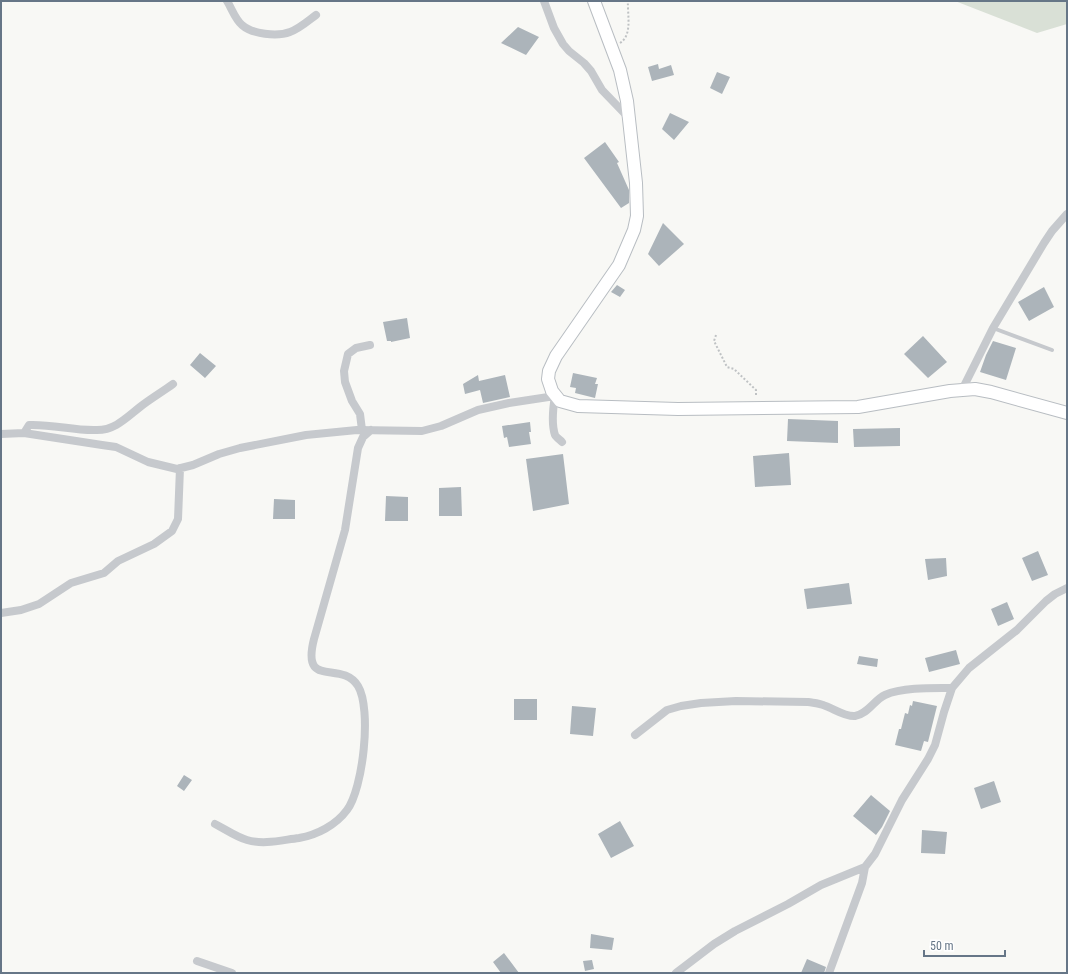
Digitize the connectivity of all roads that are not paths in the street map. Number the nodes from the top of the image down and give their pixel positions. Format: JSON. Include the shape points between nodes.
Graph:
{"nodes":[{"id":1,"x":227,"y":1,"type":"edge"},
{"id":2,"x":544,"y":1,"type":"edge"},
{"id":3,"x":594,"y":1,"type":"edge"},
{"id":4,"x":316,"y":15,"type":"dead end"},
{"id":5,"x":630,"y":119,"type":"junction"},
{"id":6,"x":1067,"y":214,"type":"edge"},
{"id":7,"x":993,"y":328,"type":"junction"},
{"id":8,"x":370,"y":345,"type":"dead end"},
{"id":9,"x":1052,"y":350,"type":"dead end"},
{"id":10,"x":173,"y":384,"type":"dead end"},
{"id":11,"x":962,"y":390,"type":"junction"},
{"id":12,"x":555,"y":396,"type":"junction"},
{"id":13,"x":1067,"y":413,"type":"edge"},
{"id":14,"x":362,"y":430,"type":"junction"},
{"id":15,"x":371,"y":430,"type":"junction"},
{"id":16,"x":24,"y":433,"type":"junction"},
{"id":17,"x":1,"y":434,"type":"edge"},
{"id":18,"x":562,"y":442,"type":"dead end"},
{"id":19,"x":180,"y":468,"type":"junction"},
{"id":20,"x":1067,"y":588,"type":"edge"},
{"id":21,"x":1,"y":613,"type":"edge"},
{"id":22,"x":952,"y":688,"type":"junction"},
{"id":23,"x":635,"y":735,"type":"dead end"},
{"id":24,"x":215,"y":824,"type":"dead end"},
{"id":25,"x":865,"y":867,"type":"junction"},
{"id":26,"x":197,"y":961,"type":"dead end"},
{"id":27,"x":232,"y":973,"type":"edge"},
{"id":28,"x":676,"y":973,"type":"edge"},
{"id":29,"x":829,"y":973,"type":"edge"}],
"edges":[{"from":1,"to":4,"type":"street","via":[[242,25],[258,33],[289,33]]},
{"from":2,"to":5,"type":"street","via":[[563,44],[584,63],[605,94]]},
{"from":3,"to":5,"type":"street","via":[[620,70]]},
{"from":5,"to":12,"type":"street","via":[[637,200],[634,230],[619,265],[551,365],[548,379]]},
{"from":6,"to":7,"type":"street","via":[[1044,243]]},
{"from":7,"to":9,"type":"lane"},
{"from":7,"to":11,"type":"street"},
{"from":8,"to":14,"type":"street","via":[[356,348],[348,354],[344,371],[352,401],[360,414]]},
{"from":10,"to":16,"type":"street","via":[[113,427],[98,430],[29,424]]},
{"from":11,"to":12,"type":"street","via":[[858,407],[578,406],[560,401]]},
{"from":11,"to":13,"type":"street","via":[[991,392]]},
{"from":12,"to":15,"type":"street","via":[[478,410],[422,431]]},
{"from":12,"to":18,"type":"street","via":[[553,423],[555,435]]},
{"from":14,"to":15,"type":"street"},
{"from":14,"to":19,"type":"street","via":[[320,433],[240,448]]},
{"from":15,"to":24,"type":"street","via":[[360,443],[345,530],[311,653],[312,663],[316,669],[348,677],[355,682],[361,692],[365,725],[355,793],[348,809],[339,820],[305,837],[256,842]]},
{"from":16,"to":17,"type":"street"},
{"from":16,"to":19,"type":"street","via":[[116,447],[148,462]]},
{"from":19,"to":21,"type":"street","via":[[178,519],[172,530],[154,544],[118,560],[104,573],[71,583],[38,604]]},
{"from":20,"to":22,"type":"street","via":[[1046,601],[1017,630],[969,668]]},
{"from":22,"to":23,"type":"street","via":[[892,693],[880,698],[862,714],[853,716],[819,703],[808,702],[736,701],[692,704],[667,710]]},
{"from":22,"to":25,"type":"street","via":[[935,745],[902,800],[875,854]]},
{"from":25,"to":28,"type":"street","via":[[821,885],[735,931]]},
{"from":25,"to":29,"type":"street","via":[[862,883]]},
{"from":26,"to":27,"type":"street"}]}
